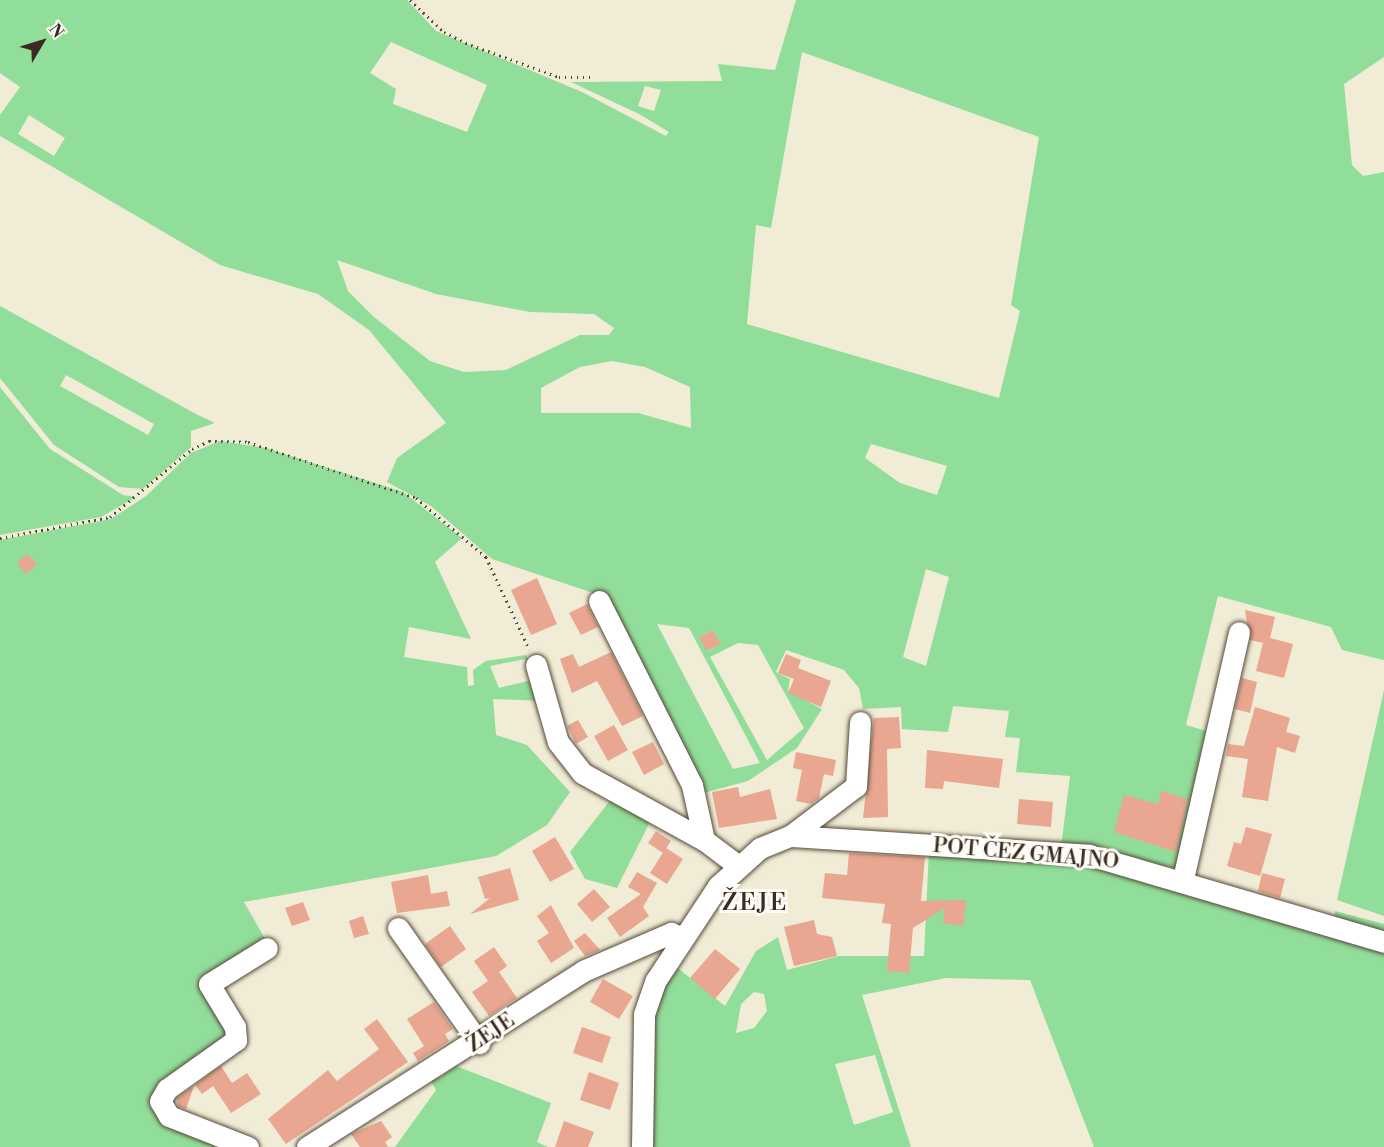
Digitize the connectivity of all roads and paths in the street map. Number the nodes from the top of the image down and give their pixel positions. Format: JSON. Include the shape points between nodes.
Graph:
{"nodes":[{"id":1,"x":410,"y":0,"type":"edge"},
{"id":2,"x":590,"y":77,"type":"dead end"},
{"id":3,"x":0,"y":538,"type":"edge"},
{"id":4,"x":599,"y":601,"type":"dead end"},
{"id":5,"x":1239,"y":632,"type":"dead end"},
{"id":6,"x":536,"y":664,"type":"joint"},
{"id":7,"x":860,"y":722,"type":"dead end"},
{"id":8,"x":816,"y":814,"type":"junction"},
{"id":9,"x":790,"y":836,"type":"junction"},
{"id":10,"x":823,"y":836,"type":"junction"},
{"id":11,"x":704,"y":840,"type":"junction"},
{"id":12,"x":737,"y":865,"type":"junction"},
{"id":13,"x":1183,"y":879,"type":"junction"},
{"id":14,"x":398,"y":928,"type":"dead end"},
{"id":15,"x":680,"y":937,"type":"junction"},
{"id":16,"x":1384,"y":942,"type":"edge"},
{"id":17,"x":267,"y":948,"type":"dead end"},
{"id":18,"x":479,"y":1042,"type":"junction"},
{"id":19,"x":248,"y":1147,"type":"edge"},
{"id":20,"x":307,"y":1147,"type":"edge"},
{"id":21,"x":642,"y":1147,"type":"edge"}],
"edges":[{"from":1,"to":2,"type":"path","via":[[444,33],[471,45],[559,77]]},
{"from":3,"to":6,"type":"path","via":[[110,517],[192,449],[209,441],[248,442],[395,487],[431,509],[486,556]]},
{"from":4,"to":11,"type":"street","via":[[692,785]]},
{"from":5,"to":13,"type":"street"},
{"from":6,"to":11,"type":"street","via":[[558,742],[582,773]]},
{"from":7,"to":8,"type":"street","via":[[856,786]]},
{"from":8,"to":9,"type":"street"},
{"from":8,"to":10,"type":"street"},
{"from":9,"to":10,"type":"street","name":"POT ČEZ GMAJNO"},
{"from":9,"to":12,"type":"street","name":"POT ČEZ GMAJNO","via":[[760,848]]},
{"from":10,"to":13,"type":"street","name":"POT ČEZ GMAJNO","via":[[999,854],[1089,855]]},
{"from":11,"to":12,"type":"street"},
{"from":12,"to":15,"type":"street","name":"POT ČEZ GMAJNO"},
{"from":13,"to":16,"type":"street","name":"POT ČEZ GMAJNO"},
{"from":14,"to":18,"type":"street"},
{"from":15,"to":18,"type":"street","name":"ŽEJE","via":[[670,933],[584,971]]},
{"from":15,"to":21,"type":"street","name":"POT ČEZ GMAJNO","via":[[644,1014]]},
{"from":17,"to":19,"type":"street","via":[[209,984],[235,1027],[236,1040],[167,1089],[160,1101],[169,1116]]},
{"from":18,"to":20,"type":"street","name":"ŽEJE"}]}
